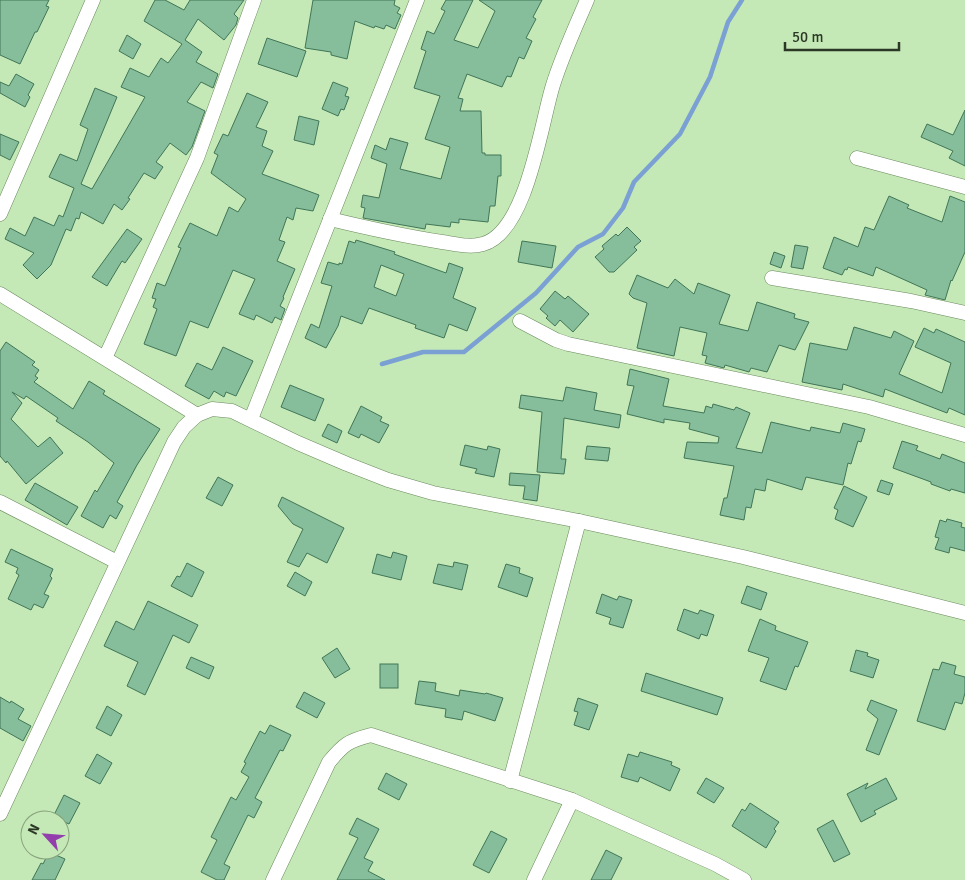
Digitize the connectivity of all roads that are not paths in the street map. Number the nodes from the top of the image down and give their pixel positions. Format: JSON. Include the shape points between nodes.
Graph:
{"nodes":[{"id":1,"x":93,"y":0,"type":"edge"},
{"id":2,"x":254,"y":0,"type":"edge"},
{"id":3,"x":417,"y":0,"type":"edge"},
{"id":4,"x":587,"y":0,"type":"edge"},
{"id":5,"x":857,"y":158,"type":"dead end"},
{"id":6,"x":965,"y":187,"type":"edge"},
{"id":7,"x":0,"y":214,"type":"edge"},
{"id":8,"x":330,"y":219,"type":"junction"},
{"id":9,"x":772,"y":278,"type":"dead end"},
{"id":10,"x":0,"y":294,"type":"edge"},
{"id":11,"x":965,"y":313,"type":"edge"},
{"id":12,"x":520,"y":322,"type":"dead end"},
{"id":13,"x":105,"y":358,"type":"junction"},
{"id":14,"x":197,"y":414,"type":"junction"},
{"id":15,"x":251,"y":419,"type":"junction"},
{"id":16,"x":965,"y":435,"type":"edge"},
{"id":17,"x":0,"y":502,"type":"edge"},
{"id":18,"x":580,"y":521,"type":"junction"},
{"id":19,"x":117,"y":562,"type":"junction"},
{"id":20,"x":965,"y":613,"type":"edge"},
{"id":21,"x":510,"y":780,"type":"junction"},
{"id":22,"x":572,"y":800,"type":"junction"},
{"id":23,"x":0,"y":814,"type":"edge"},
{"id":24,"x":273,"y":880,"type":"edge"},
{"id":25,"x":534,"y":880,"type":"edge"},
{"id":26,"x":744,"y":880,"type":"edge"}],
"edges":[{"from":1,"to":7,"type":"street"},
{"from":2,"to":13,"type":"street","via":[[197,158]]},
{"from":3,"to":8,"type":"street"},
{"from":4,"to":8,"type":"street","via":[[553,85],[522,199],[496,238],[473,246],[407,237]]},
{"from":5,"to":6,"type":"street"},
{"from":8,"to":15,"type":"street"},
{"from":9,"to":11,"type":"street"},
{"from":10,"to":13,"type":"street"},
{"from":12,"to":16,"type":"street","via":[[568,344],[869,407]]},
{"from":13,"to":14,"type":"street"},
{"from":14,"to":15,"type":"street","via":[[212,409],[232,410]]},
{"from":14,"to":19,"type":"street","via":[[174,442]]},
{"from":15,"to":18,"type":"street","via":[[298,443],[388,480],[433,493]]},
{"from":17,"to":19,"type":"street"},
{"from":18,"to":20,"type":"street","via":[[743,557]]},
{"from":18,"to":21,"type":"street"},
{"from":19,"to":23,"type":"street"},
{"from":21,"to":22,"type":"street"},
{"from":21,"to":24,"type":"street","via":[[371,735],[351,740],[329,762]]},
{"from":22,"to":25,"type":"street"},
{"from":22,"to":26,"type":"street"}]}
